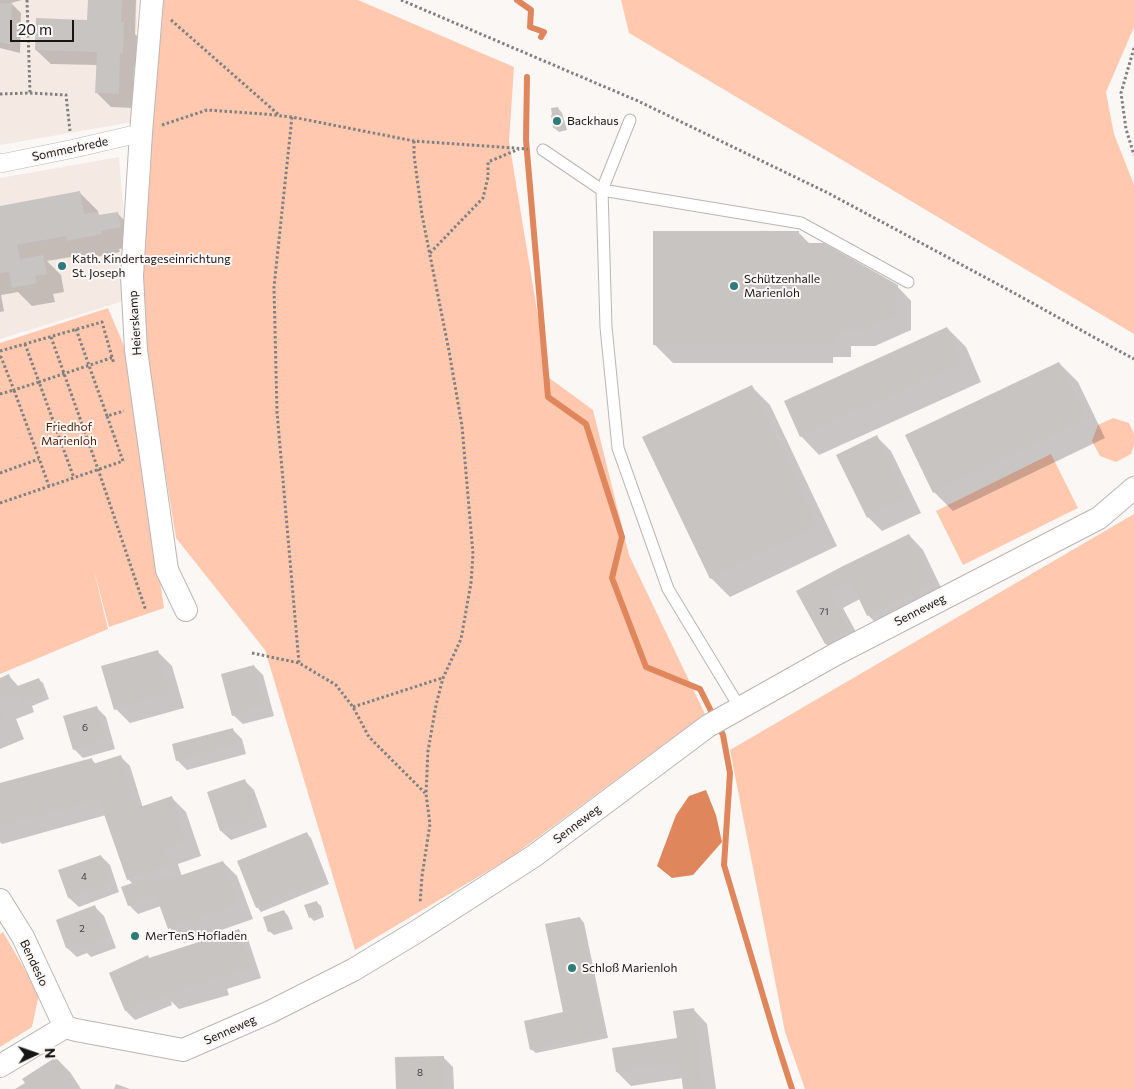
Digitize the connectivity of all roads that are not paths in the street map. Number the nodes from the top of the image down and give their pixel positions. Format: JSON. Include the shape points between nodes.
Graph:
{"nodes":[{"id":1,"x":151,"y":1,"type":"edge"},
{"id":2,"x":630,"y":120,"type":"dead end"},
{"id":3,"x":141,"y":132,"type":"junction"},
{"id":4,"x":543,"y":150,"type":"dead end"},
{"id":5,"x":1,"y":168,"type":"edge"},
{"id":6,"x":602,"y":190,"type":"junction"},
{"id":7,"x":908,"y":282,"type":"dead end"},
{"id":8,"x":1134,"y":488,"type":"edge"},
{"id":9,"x":186,"y":610,"type":"dead end"},
{"id":10,"x":725,"y":716,"type":"junction"},
{"id":11,"x":0,"y":900,"type":"edge"},
{"id":12,"x":65,"y":1027,"type":"junction"},
{"id":13,"x":0,"y":1066,"type":"edge"}],
"edges":[{"from":1,"to":3,"type":"street","name":"Heierskamp"},
{"from":2,"to":6,"type":"lane"},
{"from":3,"to":5,"type":"street","name":"Sommerbrede"},
{"from":3,"to":9,"type":"street","name":"Heierskamp","via":[[132,276],[136,350],[167,570]]},
{"from":4,"to":6,"type":"lane"},
{"from":6,"to":7,"type":"lane","via":[[801,223]]},
{"from":6,"to":10,"type":"lane","via":[[606,327],[618,448],[668,589]]},
{"from":8,"to":10,"type":"street","name":"Senneweg","via":[[1099,518],[836,654]]},
{"from":10,"to":12,"type":"street","name":"Senneweg","via":[[534,856],[353,970],[270,1012],[183,1050]]},
{"from":11,"to":12,"type":"street","name":"Bendeslo","via":[[23,937]]},
{"from":12,"to":13,"type":"street"}]}
